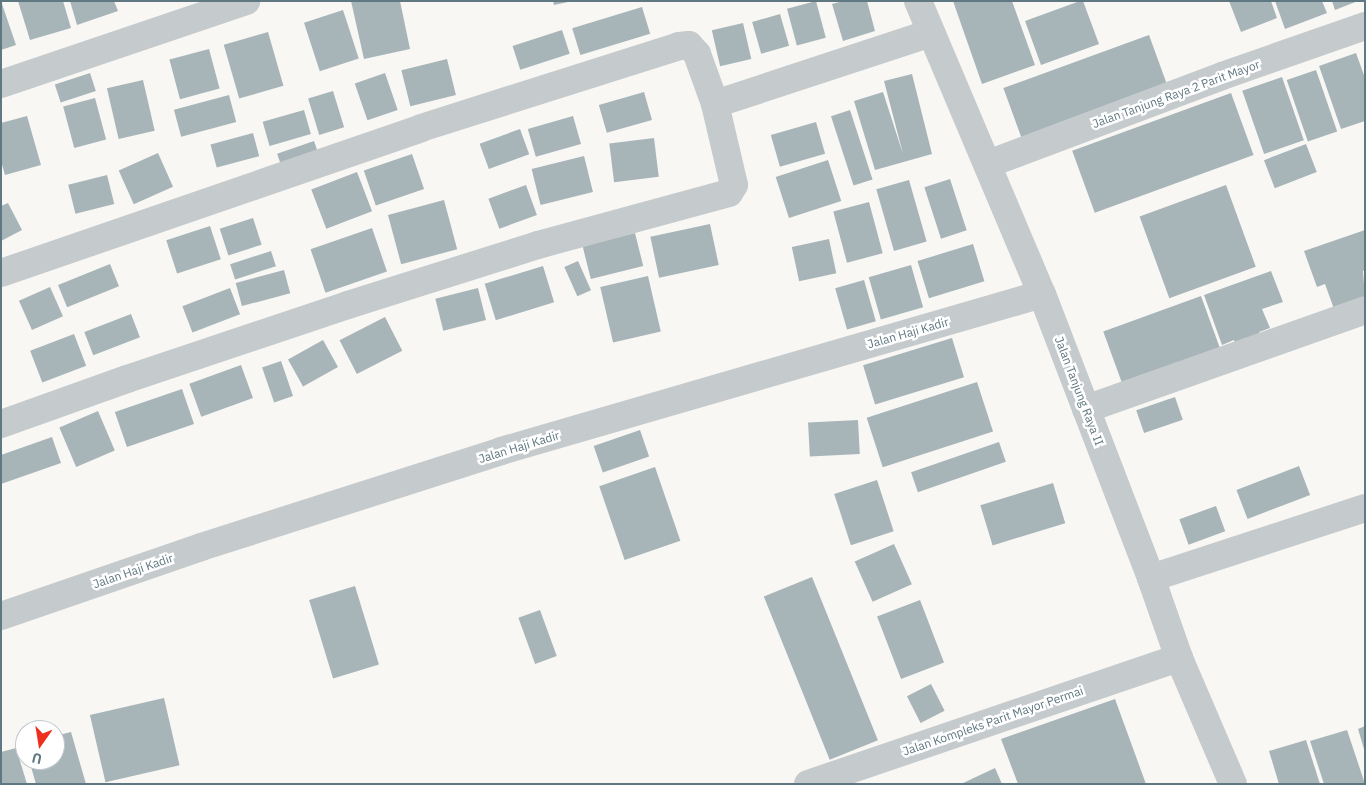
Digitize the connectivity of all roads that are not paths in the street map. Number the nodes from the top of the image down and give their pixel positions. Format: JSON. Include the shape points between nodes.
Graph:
{"nodes":[{"id":1,"x":246,"y":1,"type":"edge"},
{"id":2,"x":918,"y":1,"type":"edge"},
{"id":3,"x":1365,"y":26,"type":"edge"},
{"id":4,"x":931,"y":33,"type":"junction"},
{"id":5,"x":1,"y":84,"type":"edge"},
{"id":6,"x":715,"y":104,"type":"junction"},
{"id":7,"x":988,"y":164,"type":"junction"},
{"id":8,"x":1,"y":273,"type":"edge"},
{"id":9,"x":1042,"y":294,"type":"junction"},
{"id":10,"x":1365,"y":310,"type":"edge"},
{"id":11,"x":1086,"y":410,"type":"junction"},
{"id":12,"x":1,"y":424,"type":"edge"},
{"id":13,"x":1365,"y":508,"type":"edge"},
{"id":14,"x":1151,"y":578,"type":"junction"},
{"id":15,"x":1,"y":616,"type":"edge"},
{"id":16,"x":1179,"y":658,"type":"junction"},
{"id":17,"x":808,"y":784,"type":"edge"},
{"id":18,"x":1233,"y":784,"type":"edge"}],
"edges":[{"from":1,"to":5,"type":"street"},
{"from":2,"to":4,"type":"street","name":"Jalan Tanjung Raya II"},
{"from":3,"to":7,"type":"street","name":"Jalan Tanjung Raya 2 Parit Mayor"},
{"from":4,"to":6,"type":"street"},
{"from":4,"to":7,"type":"street","name":"Jalan Tanjung Raya II"},
{"from":6,"to":8,"type":"street","via":[[694,48],[679,46],[421,128]]},
{"from":6,"to":12,"type":"street","via":[[734,185],[729,193],[538,245],[348,305]]},
{"from":7,"to":9,"type":"street","name":"Jalan Tanjung Raya II"},
{"from":9,"to":11,"type":"street","name":"Jalan Tanjung Raya II"},
{"from":9,"to":15,"type":"street","name":"Jalan Haji Kadir","via":[[501,451],[201,547]]},
{"from":10,"to":11,"type":"street"},
{"from":11,"to":14,"type":"street","name":"Jalan Tanjung Raya II"},
{"from":13,"to":14,"type":"street"},
{"from":14,"to":16,"type":"street","name":"Jalan Tanjung Raya II"},
{"from":16,"to":17,"type":"street","name":"Jalan Kompleks Parit Mayor Permai"},
{"from":16,"to":18,"type":"street","name":"Jalan Tanjung Raya II"}]}
